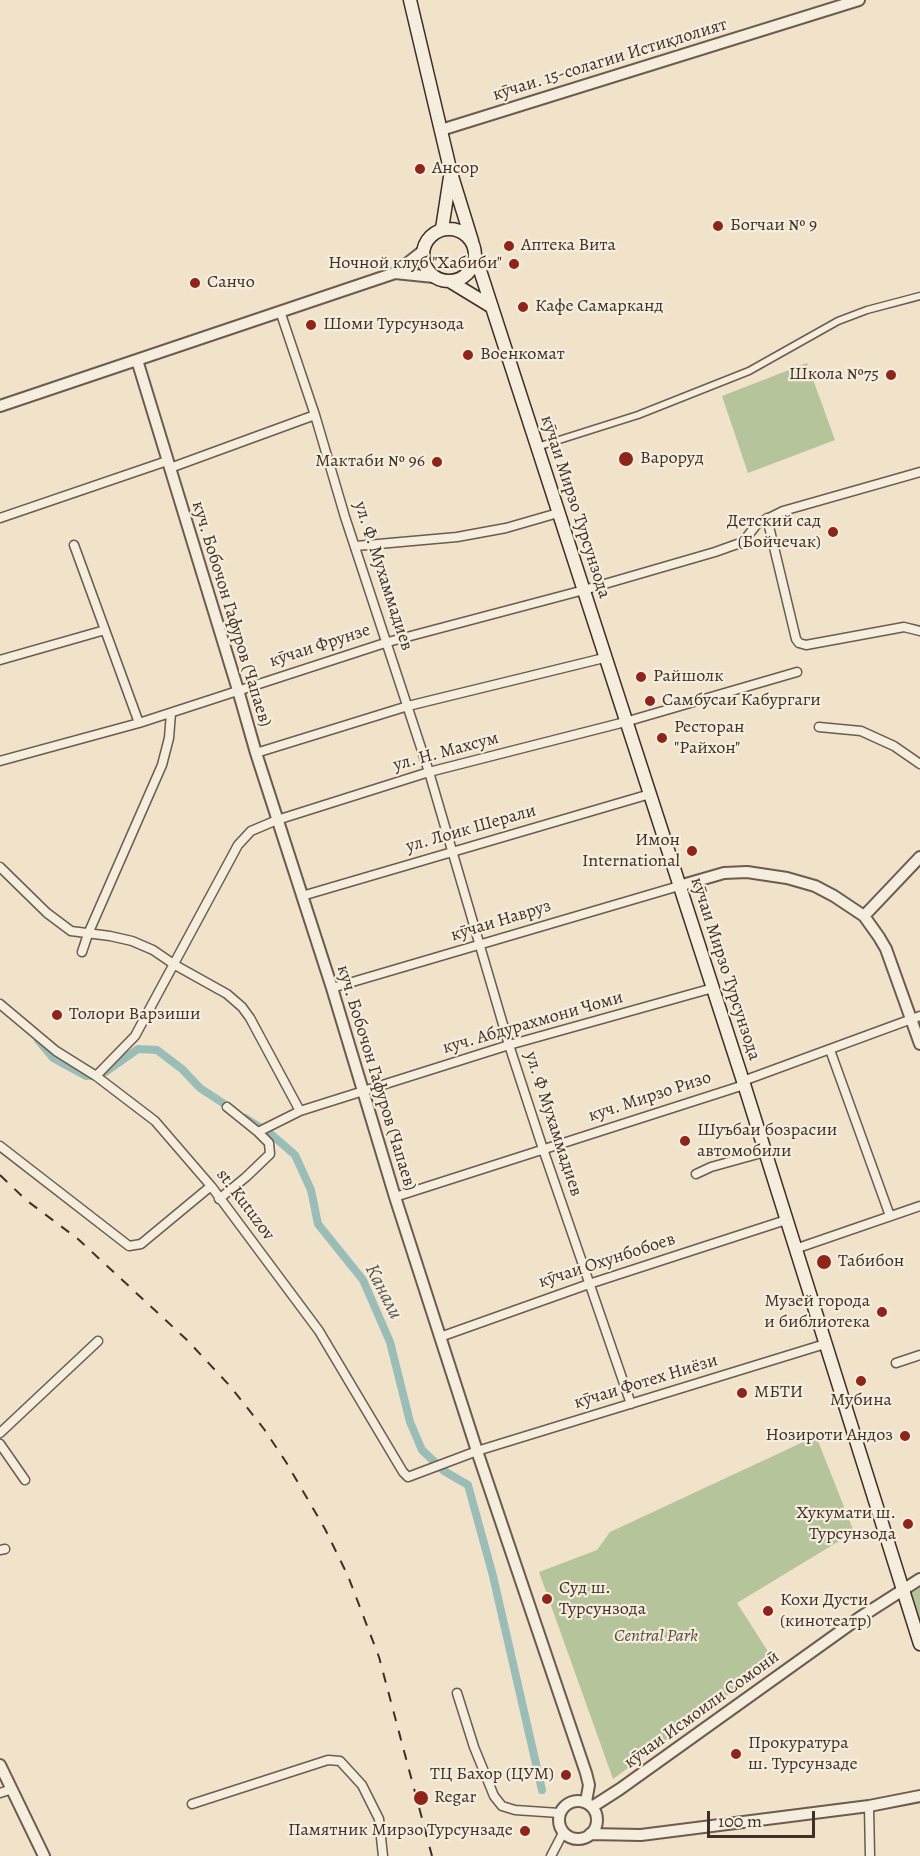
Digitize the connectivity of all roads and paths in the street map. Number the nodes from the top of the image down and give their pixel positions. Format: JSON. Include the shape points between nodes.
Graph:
{"nodes":[{"id":1,"x":410,"y":0,"type":"edge"},
{"id":2,"x":859,"y":0,"type":"edge"},
{"id":3,"x":441,"y":130,"type":"junction"},
{"id":4,"x":451,"y":173,"type":"junction"},
{"id":5,"x":442,"y":229,"type":"junction"},
{"id":6,"x":472,"y":241,"type":"junction"},
{"id":7,"x":423,"y":251,"type":"junction"},
{"id":8,"x":476,"y":258,"type":"junction"},
{"id":9,"x":395,"y":273,"type":"junction"},
{"id":10,"x":434,"y":277,"type":"junction"},
{"id":11,"x":451,"y":282,"type":"junction"},
{"id":12,"x":920,"y":296,"type":"edge"},
{"id":13,"x":492,"y":307,"type":"junction"},
{"id":14,"x":280,"y":311,"type":"junction"},
{"id":15,"x":137,"y":360,"type":"junction"},
{"id":16,"x":0,"y":406,"type":"edge"},
{"id":17,"x":315,"y":415,"type":"junction"},
{"id":18,"x":537,"y":447,"type":"junction"},
{"id":19,"x":168,"y":464,"type":"junction"},
{"id":20,"x":920,"y":472,"type":"edge"},
{"id":21,"x":558,"y":513,"type":"junction"},
{"id":22,"x":0,"y":518,"type":"edge"},
{"id":23,"x":767,"y":518,"type":"junction"},
{"id":24,"x":74,"y":545,"type":"dead end"},
{"id":25,"x":356,"y":546,"type":"junction"},
{"id":26,"x":584,"y":590,"type":"junction"},
{"id":27,"x":105,"y":630,"type":"junction"},
{"id":28,"x":920,"y":631,"type":"edge"},
{"id":29,"x":388,"y":642,"type":"junction"},
{"id":30,"x":604,"y":658,"type":"junction"},
{"id":31,"x":0,"y":660,"type":"edge"},
{"id":32,"x":797,"y":672,"type":"dead end"},
{"id":33,"x":238,"y":690,"type":"junction"},
{"id":34,"x":408,"y":706,"type":"junction"},
{"id":35,"x":171,"y":713,"type":"junction"},
{"id":36,"x":625,"y":722,"type":"junction"},
{"id":37,"x":139,"y":723,"type":"junction"},
{"id":38,"x":819,"y":727,"type":"dead end"},
{"id":39,"x":255,"y":753,"type":"junction"},
{"id":40,"x":0,"y":761,"type":"edge"},
{"id":41,"x":920,"y":764,"type":"edge"},
{"id":42,"x":429,"y":772,"type":"junction"},
{"id":43,"x":650,"y":794,"type":"junction"},
{"id":44,"x":277,"y":820,"type":"junction"},
{"id":45,"x":453,"y":850,"type":"junction"},
{"id":46,"x":920,"y":857,"type":"edge"},
{"id":47,"x":0,"y":867,"type":"edge"},
{"id":48,"x":679,"y":886,"type":"junction"},
{"id":49,"x":302,"y":896,"type":"junction"},
{"id":50,"x":864,"y":916,"type":"junction"},
{"id":51,"x":88,"y":934,"type":"junction"},
{"id":52,"x":480,"y":945,"type":"junction"},
{"id":53,"x":82,"y":952,"type":"dead end"},
{"id":54,"x":175,"y":965,"type":"junction"},
{"id":55,"x":332,"y":988,"type":"junction"},
{"id":56,"x":713,"y":988,"type":"junction"},
{"id":57,"x":0,"y":1004,"type":"edge"},
{"id":58,"x":915,"y":1018,"type":"edge"},
{"id":59,"x":920,"y":1044,"type":"edge"},
{"id":60,"x":510,"y":1045,"type":"junction"},
{"id":61,"x":830,"y":1050,"type":"junction"},
{"id":62,"x":96,"y":1076,"type":"junction"},
{"id":63,"x":743,"y":1083,"type":"junction"},
{"id":64,"x":364,"y":1091,"type":"junction"},
{"id":65,"x":227,"y":1107,"type":"dead end"},
{"id":66,"x":300,"y":1111,"type":"junction"},
{"id":67,"x":258,"y":1132,"type":"junction"},
{"id":68,"x":0,"y":1146,"type":"edge"},
{"id":69,"x":543,"y":1149,"type":"junction"},
{"id":70,"x":765,"y":1152,"type":"junction"},
{"id":71,"x":696,"y":1174,"type":"dead end"},
{"id":72,"x":211,"y":1186,"type":"junction"},
{"id":73,"x":395,"y":1197,"type":"junction"},
{"id":74,"x":219,"y":1198,"type":"junction"},
{"id":75,"x":920,"y":1206,"type":"edge"},
{"id":76,"x":890,"y":1216,"type":"junction"},
{"id":77,"x":786,"y":1220,"type":"junction"},
{"id":78,"x":795,"y":1249,"type":"junction"},
{"id":79,"x":589,"y":1284,"type":"junction"},
{"id":80,"x":440,"y":1337,"type":"junction"},
{"id":81,"x":98,"y":1341,"type":"dead end"},
{"id":82,"x":825,"y":1344,"type":"junction"},
{"id":83,"x":920,"y":1355,"type":"edge"},
{"id":84,"x":896,"y":1363,"type":"dead end"},
{"id":85,"x":631,"y":1404,"type":"junction"},
{"id":86,"x":0,"y":1433,"type":"edge"},
{"id":87,"x":0,"y":1444,"type":"edge"},
{"id":88,"x":477,"y":1451,"type":"junction"},
{"id":89,"x":432,"y":1469,"type":"joint"},
{"id":90,"x":25,"y":1480,"type":"dead end"},
{"id":91,"x":920,"y":1579,"type":"edge"},
{"id":92,"x":902,"y":1590,"type":"junction"},
{"id":93,"x":920,"y":1644,"type":"edge"},
{"id":94,"x":457,"y":1693,"type":"dead end"},
{"id":95,"x":0,"y":1765,"type":"edge"},
{"id":96,"x":12,"y":1789,"type":"junction"},
{"id":97,"x":0,"y":1793,"type":"edge"},
{"id":98,"x":920,"y":1796,"type":"edge"},
{"id":99,"x":192,"y":1804,"type":"dead end"},
{"id":100,"x":589,"y":1805,"type":"junction"},
{"id":101,"x":869,"y":1806,"type":"junction"},
{"id":102,"x":559,"y":1813,"type":"junction"},
{"id":103,"x":563,"y":1833,"type":"junction"},
{"id":104,"x":590,"y":1834,"type":"junction"},
{"id":105,"x":44,"y":1856,"type":"edge"},
{"id":106,"x":383,"y":1856,"type":"edge"},
{"id":107,"x":551,"y":1856,"type":"edge"},
{"id":108,"x":870,"y":1856,"type":"edge"}],
"edges":[{"from":1,"to":3,"type":"main road","name":"кӯчаи Мирзо Турсунзода"},
{"from":2,"to":3,"type":"street","name":"кӯчаи. 15-солагии Истиқлолият"},
{"from":3,"to":4,"type":"main road","name":"кӯчаи Мирзо Турсунзода"},
{"from":4,"to":5,"type":"main road","name":"кӯчаи Мирзо Турсунзода"},
{"from":4,"to":6,"type":"main road","name":"кӯчаи Мирзо Турсунзода"},
{"from":5,"to":6,"type":"main road","via":[[455,228]]},
{"from":5,"to":7,"type":"main road","via":[[429,237]]},
{"from":6,"to":8,"type":"main road","name":"кӯчаи Мирзо Турсунзода"},
{"from":7,"to":9,"type":"street"},
{"from":7,"to":10,"type":"main road","via":[[425,266]]},
{"from":8,"to":11,"type":"main road","via":[[465,277]]},
{"from":8,"to":13,"type":"main road","name":"кӯчаи Мирзо Турсунзода"},
{"from":9,"to":10,"type":"street"},
{"from":9,"to":14,"type":"street"},
{"from":10,"to":11,"type":"main road"},
{"from":11,"to":13,"type":"main road"},
{"from":12,"to":18,"type":"street","via":[[838,321],[749,372],[638,415]]},
{"from":13,"to":18,"type":"main road","name":"кӯчаи Мирзо Турсунзода"},
{"from":14,"to":15,"type":"street"},
{"from":14,"to":17,"type":"street","name":"ул. Ф. Мухаммадиев"},
{"from":15,"to":16,"type":"street"},
{"from":15,"to":19,"type":"street","name":"куч. Бобочон Гафуров (Чапаев)"},
{"from":17,"to":19,"type":"street"},
{"from":17,"to":25,"type":"street","name":"ул. Ф. Мухаммадиев"},
{"from":18,"to":21,"type":"main road","name":"кӯчаи Мирзо Турсунзода"},
{"from":19,"to":22,"type":"street"},
{"from":19,"to":33,"type":"street","name":"куч. Бобочон Гафуров (Чапаев)"},
{"from":20,"to":23,"type":"street","via":[[783,510]]},
{"from":21,"to":25,"type":"street","via":[[457,537]]},
{"from":21,"to":26,"type":"main road","name":"кӯчаи Мирзо Турсунзода"},
{"from":23,"to":26,"type":"street","name":"кӯчаи Фрунзе","via":[[743,542]]},
{"from":23,"to":28,"type":"street","via":[[800,643],[904,627]]},
{"from":24,"to":27,"type":"street"},
{"from":25,"to":29,"type":"street","name":"ул. Ф. Мухаммадиев"},
{"from":26,"to":29,"type":"street","name":"кӯчаи Фрунзе"},
{"from":26,"to":30,"type":"main road","name":"кӯчаи Мирзо Турсунзода"},
{"from":27,"to":31,"type":"street"},
{"from":27,"to":37,"type":"street"},
{"from":29,"to":33,"type":"street","name":"кӯчаи Фрунзе"},
{"from":29,"to":34,"type":"street","name":"ул. Ф. Мухаммадиев"},
{"from":30,"to":34,"type":"street"},
{"from":30,"to":36,"type":"main road","name":"кӯчаи Мирзо Турсунзода"},
{"from":32,"to":36,"type":"street","name":"ул. Н. Махсум"},
{"from":33,"to":35,"type":"street","name":"кӯчаи Фрунзе"},
{"from":33,"to":39,"type":"street","name":"куч. Бобочон Гафуров (Чапаев)"},
{"from":34,"to":39,"type":"street"},
{"from":34,"to":42,"type":"street","name":"ул. Ф. Мухаммадиев"},
{"from":35,"to":37,"type":"street","name":"кӯчаи Фрунзе"},
{"from":35,"to":51,"type":"street","via":[[162,765]]},
{"from":36,"to":42,"type":"street","name":"ул. Н. Махсум"},
{"from":36,"to":43,"type":"main road","name":"кӯчаи Мирзо Турсунзода"},
{"from":37,"to":40,"type":"street","name":"кӯчаи Фрунзе"},
{"from":38,"to":41,"type":"street","via":[[861,731],[894,746]]},
{"from":39,"to":44,"type":"street","name":"куч. Бобочон Гафуров (Чапаев)"},
{"from":42,"to":44,"type":"street","name":"ул. Н. Махсум"},
{"from":42,"to":45,"type":"street","name":"ул. Ф. Мухаммадиев"},
{"from":43,"to":45,"type":"street","name":"ул. Лоик Шерали"},
{"from":43,"to":48,"type":"main road","name":"кӯчаи Мирзо Турсунзода"},
{"from":44,"to":49,"type":"street","name":"куч. Бобочон Гафуров (Чапаев)"},
{"from":44,"to":54,"type":"street","name":"ул. Н. Махсум","via":[[251,831],[237,845]]},
{"from":45,"to":49,"type":"street","name":"ул. Лоик Шерали"},
{"from":45,"to":52,"type":"street","name":"ул. Ф Мухаммадиев"},
{"from":46,"to":50,"type":"street"},
{"from":47,"to":51,"type":"street","via":[[63,926]]},
{"from":48,"to":50,"type":"street","via":[[724,873],[787,878],[815,886]]},
{"from":48,"to":52,"type":"street","name":"кӯчаи Навруз"},
{"from":48,"to":56,"type":"main road","name":"кӯчаи Мирзо Турсунзода"},
{"from":49,"to":55,"type":"street","name":"куч. Бобочон Гафуров (Чапаев)"},
{"from":50,"to":58,"type":"street","via":[[886,949]]},
{"from":51,"to":53,"type":"street"},
{"from":51,"to":54,"type":"street","via":[[132,941]]},
{"from":52,"to":55,"type":"street","name":"кӯчаи Навруз"},
{"from":52,"to":60,"type":"street","name":"ул. Ф Мухаммадиев"},
{"from":54,"to":62,"type":"street","name":"ул. Н. Махсум","via":[[135,1036]]},
{"from":54,"to":66,"type":"street","via":[[227,994],[242,1007]]},
{"from":55,"to":64,"type":"street","name":"куч. Бобочон Гафуров (Чапаев)"},
{"from":56,"to":60,"type":"street","name":"куч. Абдурахмони Чоми"},
{"from":56,"to":63,"type":"main road","name":"кӯчаи Мирзо Турсунзода"},
{"from":57,"to":62,"type":"street","name":"st. Kutuzov","via":[[56,1052]]},
{"from":58,"to":59,"type":"street"},
{"from":58,"to":61,"type":"street","name":"куч. Мирзо Ризо"},
{"from":60,"to":64,"type":"street","name":"куч. Абдурахмони Чоми"},
{"from":60,"to":69,"type":"street","name":"ул. Ф Мухаммадиев"},
{"from":61,"to":63,"type":"street","name":"куч. Мирзо Ризо"},
{"from":61,"to":76,"type":"street"},
{"from":62,"to":72,"type":"street","name":"st. Kutuzov","via":[[155,1121]]},
{"from":63,"to":69,"type":"street","name":"куч. Мирзо Ризо"},
{"from":63,"to":70,"type":"main road","name":"кӯчаи Мирзо Турсунзода"},
{"from":64,"to":66,"type":"street","name":"куч. Абдурахмони Чоми"},
{"from":64,"to":73,"type":"street","name":"куч. Бобочон Гафуров (Чапаев)"},
{"from":65,"to":67,"type":"street"},
{"from":66,"to":67,"type":"street","name":"куч. Абдурахмони Чоми"},
{"from":67,"to":74,"type":"street","via":[[269,1143],[270,1154]]},
{"from":68,"to":72,"type":"street","via":[[129,1246],[141,1244]]},
{"from":69,"to":73,"type":"street","name":"куч. Мирзо Ризо"},
{"from":69,"to":79,"type":"street","name":"ул. Ф Мухаммадиев"},
{"from":70,"to":71,"type":"street"},
{"from":70,"to":77,"type":"main road","name":"кӯчаи Мирзо Турсунзода"},
{"from":72,"to":74,"type":"street","name":"st. Kutuzov"},
{"from":73,"to":80,"type":"street","name":"куч. Бобочон Гафуров (Чапаев)"},
{"from":74,"to":89,"type":"street","name":"st. Kutuzov","via":[[326,1341],[403,1472],[408,1477]]},
{"from":75,"to":76,"type":"street"},
{"from":76,"to":78,"type":"street"},
{"from":77,"to":78,"type":"main road","name":"кӯчаи Мирзо Турсунзода"},
{"from":77,"to":79,"type":"street","name":"кӯчаи Охунбобоев"},
{"from":78,"to":82,"type":"main road","name":"кӯчаи Мирзо Турсунзода"},
{"from":79,"to":80,"type":"street","name":"кӯчаи Охунбобоев"},
{"from":79,"to":85,"type":"street","name":"ул. Ф Мухаммадиев"},
{"from":80,"to":88,"type":"street","name":"куч. Бобочон Гафуров (Чапаев)"},
{"from":81,"to":86,"type":"street"},
{"from":82,"to":85,"type":"street","name":"кӯчаи Фотех Ниёзи"},
{"from":82,"to":92,"type":"main road","name":"кӯчаи Мирзо Турсунзода"},
{"from":83,"to":84,"type":"street"},
{"from":85,"to":88,"type":"street","name":"кӯчаи Фотех Ниёзи"},
{"from":87,"to":90,"type":"street"},
{"from":88,"to":89,"type":"street","name":"кӯчаи Фотех Ниёзи"},
{"from":88,"to":100,"type":"street","name":"куч. Бобочон Гафуров (Чапаев)","via":[[586,1773]]},
{"from":91,"to":92,"type":"street","name":"кӯчаи Исмоили Сомонӣ"},
{"from":92,"to":93,"type":"main road","name":"кӯчаи Мирзо Турсунзода"},
{"from":92,"to":100,"type":"street","name":"кӯчаи Исмоили Сомонӣ","via":[[620,1789]]},
{"from":94,"to":102,"type":"street","via":[[474,1747],[502,1806]]},
{"from":95,"to":96,"type":"street"},
{"from":96,"to":97,"type":"street"},
{"from":96,"to":105,"type":"street"},
{"from":98,"to":101,"type":"street"},
{"from":99,"to":106,"type":"street","via":[[328,1760],[340,1761],[363,1785],[379,1819]]},
{"from":100,"to":102,"type":"street","via":[[575,1800]]},
{"from":100,"to":104,"type":"street","via":[[596,1816],[596,1826]]},
{"from":101,"to":104,"type":"street","via":[[641,1835]]},
{"from":101,"to":108,"type":"street"},
{"from":102,"to":103,"type":"street"},
{"from":103,"to":104,"type":"street","via":[[577,1839]]},
{"from":103,"to":107,"type":"street"}]}
